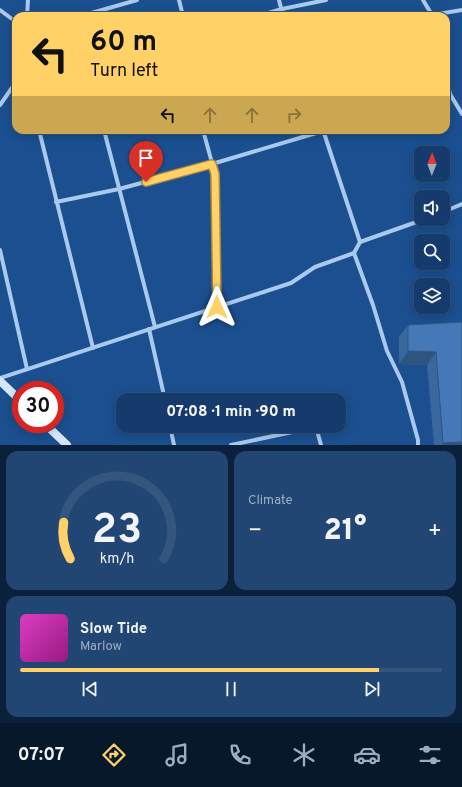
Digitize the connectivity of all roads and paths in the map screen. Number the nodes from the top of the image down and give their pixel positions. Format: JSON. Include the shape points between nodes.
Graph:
{"nodes":[{"id":1,"x":28,"y":0,"type":"edge"},
{"id":2,"x":137,"y":0,"type":"edge"},
{"id":3,"x":179,"y":0,"type":"edge"},
{"id":4,"x":279,"y":0,"type":"edge"},
{"id":5,"x":326,"y":0,"type":"edge"},
{"id":6,"x":423,"y":0,"type":"edge"},
{"id":7,"x":282,"y":9,"type":"junction"},
{"id":8,"x":0,"y":10,"type":"edge"},
{"id":9,"x":462,"y":10,"type":"edge"},
{"id":10,"x":28,"y":12,"type":"edge"},
{"id":11,"x":95,"y":12,"type":"edge"},
{"id":12,"x":182,"y":12,"type":"edge"},
{"id":13,"x":272,"y":12,"type":"edge"},
{"id":14,"x":282,"y":12,"type":"edge"},
{"id":15,"x":430,"y":12,"type":"edge"},
{"id":16,"x":450,"y":12,"type":"edge"},
{"id":17,"x":12,"y":19,"type":"edge"},
{"id":18,"x":12,"y":88,"type":"edge"},
{"id":19,"x":450,"y":94,"type":"edge"},
{"id":20,"x":0,"y":104,"type":"edge"},
{"id":21,"x":462,"y":114,"type":"edge"},
{"id":22,"x":40,"y":134,"type":"edge"},
{"id":23,"x":105,"y":134,"type":"edge"},
{"id":24,"x":203,"y":134,"type":"edge"},
{"id":25,"x":310,"y":134,"type":"edge"},
{"id":26,"x":324,"y":134,"type":"edge"},
{"id":27,"x":212,"y":164,"type":"junction"},
{"id":28,"x":119,"y":189,"type":"junction"},
{"id":29,"x":56,"y":202,"type":"junction"},
{"id":30,"x":462,"y":204,"type":"edge"},
{"id":31,"x":450,"y":209,"type":"edge"},
{"id":32,"x":414,"y":223,"type":"edge"},
{"id":33,"x":360,"y":242,"type":"junction"},
{"id":34,"x":0,"y":250,"type":"edge"},
{"id":35,"x":354,"y":253,"type":"junction"},
{"id":36,"x":217,"y":307,"type":"junction"},
{"id":37,"x":155,"y":327,"type":"junction"},
{"id":38,"x":149,"y":329,"type":"junction"},
{"id":39,"x":93,"y":348,"type":"junction"},
{"id":40,"x":27,"y":369,"type":"junction"},
{"id":41,"x":0,"y":378,"type":"edge"},
{"id":42,"x":0,"y":381,"type":"edge"},
{"id":43,"x":12,"y":392,"type":"edge"},
{"id":44,"x":163,"y":393,"type":"edge"},
{"id":45,"x":54,"y":433,"type":"edge"},
{"id":46,"x":171,"y":433,"type":"edge"},
{"id":47,"x":67,"y":445,"type":"edge"},
{"id":48,"x":174,"y":445,"type":"edge"},
{"id":49,"x":230,"y":445,"type":"edge"},
{"id":50,"x":321,"y":445,"type":"edge"},
{"id":51,"x":418,"y":445,"type":"edge"}],
"edges":[{"from":1,"to":10,"type":"street"},
{"from":2,"to":11,"type":"street"},
{"from":3,"to":12,"type":"street"},
{"from":4,"to":7,"type":"street"},
{"from":5,"to":7,"type":"street"},
{"from":6,"to":15,"type":"street"},
{"from":7,"to":13,"type":"street"},
{"from":7,"to":14,"type":"street"},
{"from":8,"to":17,"type":"street"},
{"from":9,"to":16,"type":"street"},
{"from":18,"to":20,"type":"street"},
{"from":19,"to":21,"type":"street"},
{"from":22,"to":29,"type":"street"},
{"from":23,"to":28,"type":"street"},
{"from":24,"to":27,"type":"street"},
{"from":25,"to":27,"type":"street"},
{"from":26,"to":33,"type":"street"},
{"from":27,"to":28,"type":"street"},
{"from":27,"to":36,"type":"street","via":[[215,174]]},
{"from":28,"to":29,"type":"street"},
{"from":28,"to":37,"type":"street"},
{"from":29,"to":39,"type":"street"},
{"from":30,"to":31,"type":"street"},
{"from":32,"to":33,"type":"street"},
{"from":33,"to":35,"type":"street"},
{"from":34,"to":40,"type":"street"},
{"from":35,"to":36,"type":"street","via":[[315,267],[291,283]]},
{"from":35,"to":51,"type":"street","via":[[387,351],[402,382]]},
{"from":36,"to":37,"type":"street"},
{"from":37,"to":38,"type":"street"},
{"from":38,"to":39,"type":"street"},
{"from":38,"to":44,"type":"street"},
{"from":39,"to":40,"type":"street"},
{"from":40,"to":41,"type":"street"},
{"from":42,"to":43,"type":"main road"},
{"from":45,"to":47,"type":"main road"},
{"from":46,"to":48,"type":"street"},
{"from":49,"to":50,"type":"street","via":[[316,427]]}]}
